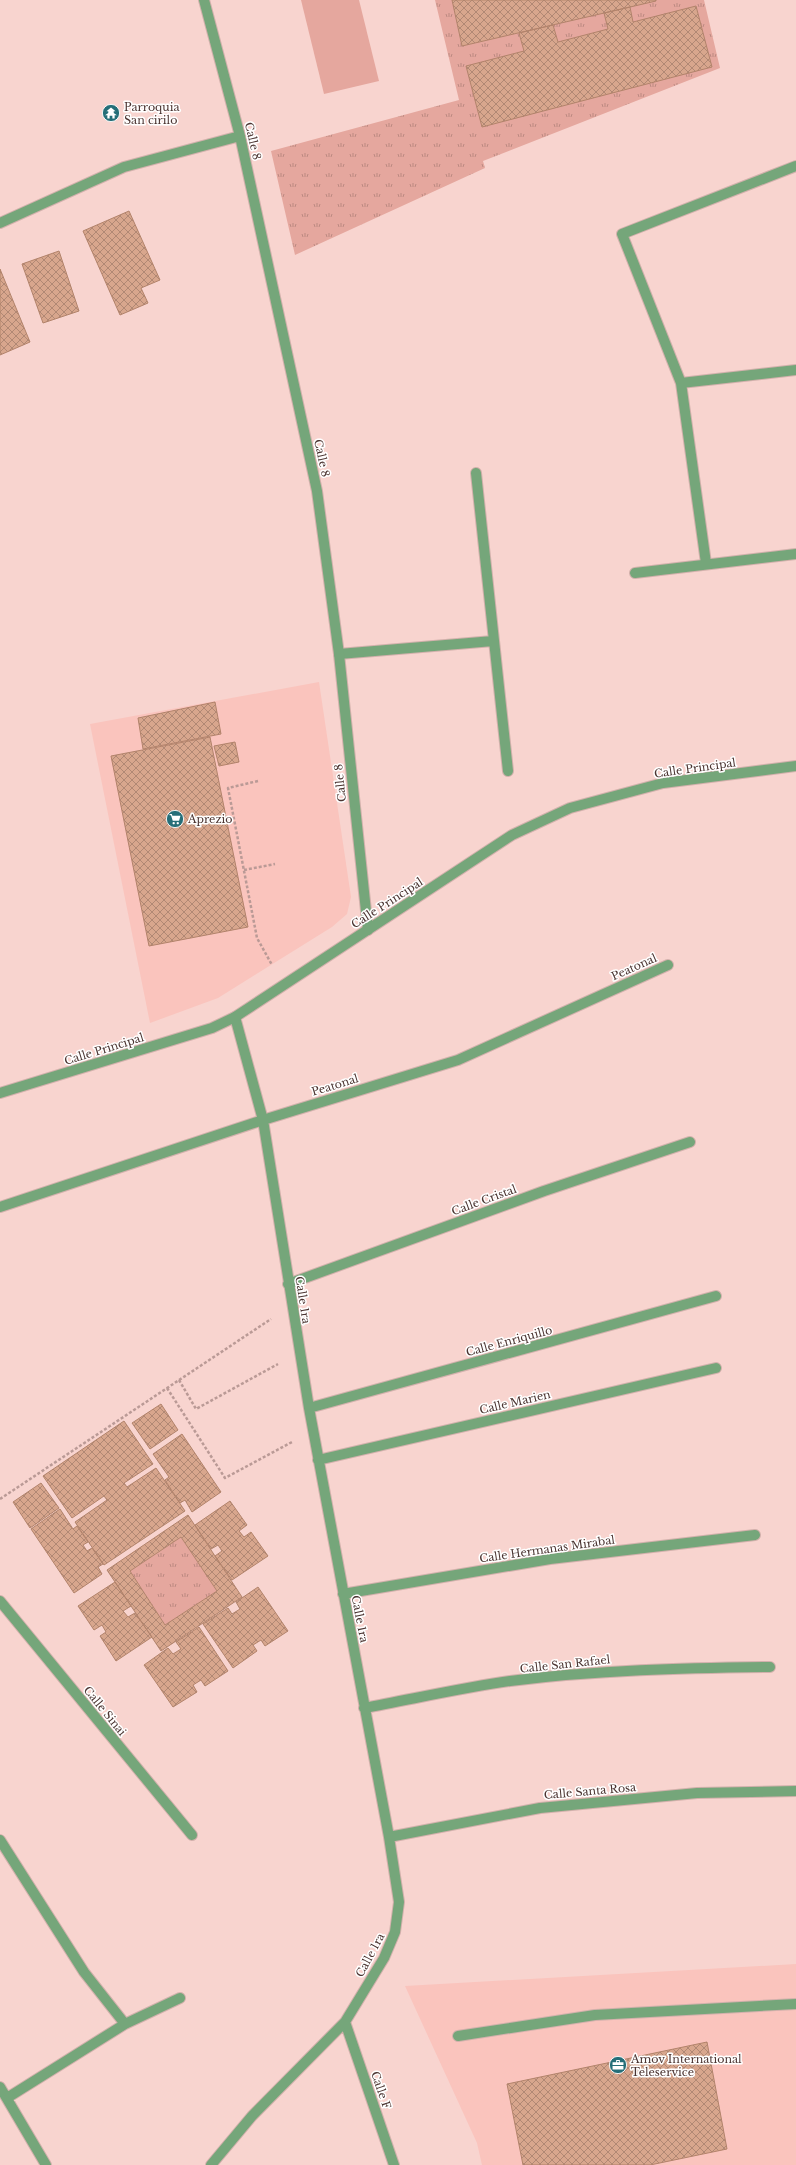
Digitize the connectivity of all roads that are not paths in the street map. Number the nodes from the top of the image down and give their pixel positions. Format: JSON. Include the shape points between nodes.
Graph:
{"nodes":[{"id":1,"x":204,"y":0,"type":"edge"},
{"id":2,"x":240,"y":136,"type":"junction"},
{"id":3,"x":796,"y":166,"type":"edge"},
{"id":4,"x":0,"y":223,"type":"edge"},
{"id":5,"x":796,"y":370,"type":"edge"},
{"id":6,"x":681,"y":383,"type":"junction"},
{"id":7,"x":476,"y":473,"type":"dead end"},
{"id":8,"x":796,"y":554,"type":"edge"},
{"id":9,"x":706,"y":563,"type":"junction"},
{"id":10,"x":635,"y":573,"type":"dead end"},
{"id":11,"x":493,"y":641,"type":"junction"},
{"id":12,"x":339,"y":654,"type":"junction"},
{"id":13,"x":796,"y":766,"type":"edge"},
{"id":14,"x":508,"y":771,"type":"dead end"},
{"id":15,"x":368,"y":930,"type":"junction"},
{"id":16,"x":668,"y":965,"type":"dead end"},
{"id":17,"x":235,"y":1017,"type":"junction"},
{"id":18,"x":0,"y":1093,"type":"edge"},
{"id":19,"x":263,"y":1120,"type":"junction"},
{"id":20,"x":690,"y":1142,"type":"dead end"},
{"id":21,"x":0,"y":1207,"type":"edge"},
{"id":22,"x":288,"y":1284,"type":"junction"},
{"id":23,"x":716,"y":1296,"type":"dead end"},
{"id":24,"x":716,"y":1368,"type":"dead end"},
{"id":25,"x":309,"y":1408,"type":"junction"},
{"id":26,"x":318,"y":1460,"type":"junction"},
{"id":27,"x":755,"y":1535,"type":"dead end"},
{"id":28,"x":343,"y":1594,"type":"junction"},
{"id":29,"x":0,"y":1601,"type":"edge"},
{"id":30,"x":770,"y":1667,"type":"dead end"},
{"id":31,"x":364,"y":1708,"type":"junction"},
{"id":32,"x":796,"y":1791,"type":"edge"},
{"id":33,"x":192,"y":1835,"type":"dead end"},
{"id":34,"x":389,"y":1837,"type":"junction"},
{"id":35,"x":0,"y":1840,"type":"edge"},
{"id":36,"x":180,"y":1998,"type":"dead end"},
{"id":37,"x":796,"y":2004,"type":"edge"},
{"id":38,"x":345,"y":2022,"type":"junction"},
{"id":39,"x":125,"y":2024,"type":"junction"},
{"id":40,"x":458,"y":2036,"type":"dead end"},
{"id":41,"x":0,"y":2087,"type":"edge"},
{"id":42,"x":7,"y":2098,"type":"junction"},
{"id":43,"x":46,"y":2165,"type":"edge"},
{"id":44,"x":211,"y":2165,"type":"edge"},
{"id":45,"x":394,"y":2165,"type":"edge"}],
"edges":[{"from":1,"to":2,"type":"street","name":"Calle 8"},
{"from":2,"to":4,"type":"street","via":[[124,167]]},
{"from":2,"to":12,"type":"street","name":"Calle 8","via":[[316,491]]},
{"from":3,"to":6,"type":"street","via":[[622,234]]},
{"from":5,"to":6,"type":"street"},
{"from":6,"to":9,"type":"street"},
{"from":7,"to":11,"type":"street"},
{"from":8,"to":9,"type":"street"},
{"from":9,"to":10,"type":"street"},
{"from":11,"to":12,"type":"street"},
{"from":11,"to":14,"type":"street"},
{"from":12,"to":15,"type":"street","name":"Calle 8"},
{"from":13,"to":15,"type":"street","name":"Calle Principal","via":[[663,783],[570,808],[512,834]]},
{"from":15,"to":17,"type":"street","name":"Calle Principal"},
{"from":16,"to":19,"type":"street","name":"Peatonal","via":[[458,1060]]},
{"from":17,"to":18,"type":"street","name":"Calle Principal","via":[[212,1028]]},
{"from":17,"to":19,"type":"street","name":"Calle 1ra"},
{"from":19,"to":21,"type":"street","name":"Peatonal"},
{"from":19,"to":22,"type":"street","name":"Calle 1ra"},
{"from":20,"to":22,"type":"street","name":"Calle Cristal","via":[[544,1191]]},
{"from":22,"to":25,"type":"street","name":"Calle 1ra"},
{"from":23,"to":25,"type":"street","name":"Calle Enriquillo"},
{"from":24,"to":26,"type":"street","name":"Calle Marien"},
{"from":25,"to":26,"type":"street","name":"Calle 1ra"},
{"from":26,"to":28,"type":"street","name":"Calle 1ra"},
{"from":27,"to":28,"type":"street","name":"Calle Hermanas Mirabal","via":[[550,1559]]},
{"from":28,"to":31,"type":"street","name":"Calle 1ra"},
{"from":29,"to":33,"type":"street","name":"Calle Sinai"},
{"from":30,"to":31,"type":"street","name":"Calle San Rafael","via":[[593,1672],[509,1682]]},
{"from":31,"to":34,"type":"street","name":"Calle 1ra"},
{"from":32,"to":34,"type":"street","name":"Calle Santa Rosa","via":[[697,1793],[540,1808]]},
{"from":34,"to":38,"type":"street","name":"Calle 1ra","via":[[399,1902],[395,1932],[384,1958]]},
{"from":35,"to":39,"type":"street","via":[[84,1972]]},
{"from":36,"to":39,"type":"street"},
{"from":37,"to":40,"type":"street","via":[[595,2015]]},
{"from":38,"to":44,"type":"street","name":"Calle 1ra","via":[[252,2116]]},
{"from":38,"to":45,"type":"street","name":"Calle F"},
{"from":39,"to":42,"type":"street"},
{"from":41,"to":42,"type":"street"},
{"from":42,"to":43,"type":"street"}]}
